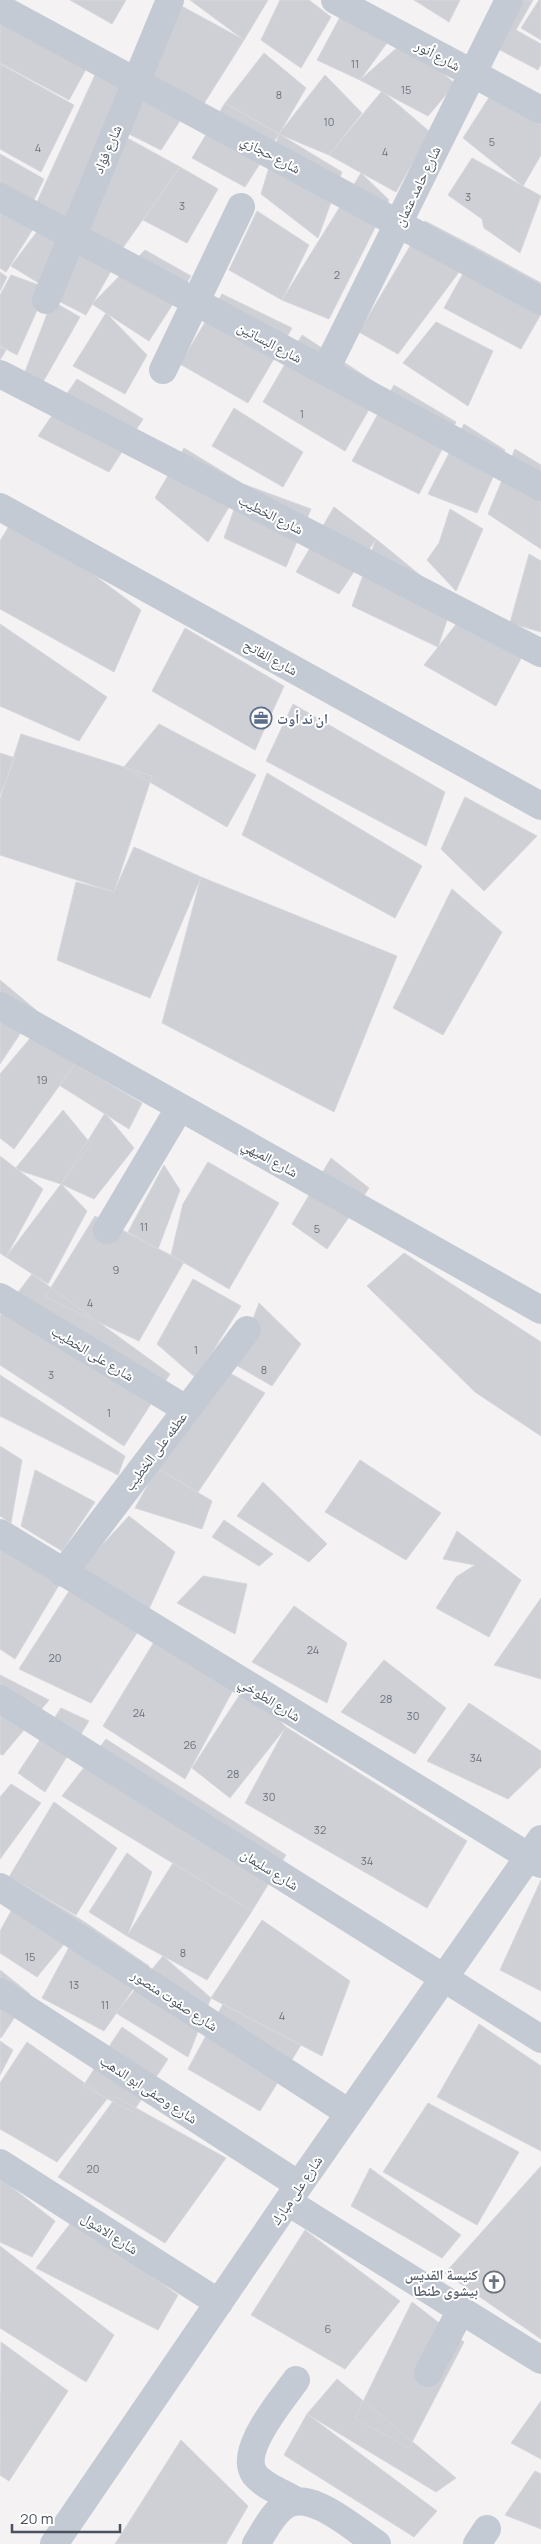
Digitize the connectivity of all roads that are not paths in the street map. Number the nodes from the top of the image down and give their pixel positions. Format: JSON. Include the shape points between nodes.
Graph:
{"nodes":[{"id":1,"x":170,"y":0,"type":"edge"},
{"id":2,"x":335,"y":0,"type":"edge"},
{"id":3,"x":509,"y":0,"type":"edge"},
{"id":4,"x":0,"y":8,"type":"edge"},
{"id":5,"x":473,"y":74,"type":"junction"},
{"id":6,"x":135,"y":81,"type":"junction"},
{"id":7,"x":541,"y":110,"type":"edge"},
{"id":8,"x":0,"y":197,"type":"edge"},
{"id":9,"x":240,"y":207,"type":"dead end"},
{"id":10,"x":398,"y":224,"type":"junction"},
{"id":11,"x":71,"y":235,"type":"junction"},
{"id":12,"x":46,"y":300,"type":"dead end"},
{"id":13,"x":541,"y":301,"type":"edge"},
{"id":14,"x":195,"y":302,"type":"junction"},
{"id":15,"x":163,"y":370,"type":"dead end"},
{"id":16,"x":325,"y":371,"type":"junction"},
{"id":17,"x":0,"y":374,"type":"edge"},
{"id":18,"x":541,"y":487,"type":"edge"},
{"id":19,"x":0,"y":507,"type":"edge"},
{"id":20,"x":541,"y":653,"type":"edge"},
{"id":21,"x":541,"y":806,"type":"edge"},
{"id":22,"x":0,"y":1006,"type":"edge"},
{"id":23,"x":180,"y":1108,"type":"junction"},
{"id":24,"x":107,"y":1230,"type":"dead end"},
{"id":25,"x":0,"y":1297,"type":"edge"},
{"id":26,"x":541,"y":1310,"type":"edge"},
{"id":27,"x":247,"y":1330,"type":"dead end"},
{"id":28,"x":186,"y":1409,"type":"junction"},
{"id":29,"x":0,"y":1533,"type":"edge"},
{"id":30,"x":63,"y":1573,"type":"junction"},
{"id":31,"x":0,"y":1699,"type":"edge"},
{"id":32,"x":537,"y":1853,"type":"edge"},
{"id":33,"x":0,"y":1888,"type":"edge"},
{"id":34,"x":443,"y":1978,"type":"junction"},
{"id":35,"x":0,"y":1992,"type":"edge"},
{"id":36,"x":541,"y":2039,"type":"edge"},
{"id":37,"x":349,"y":2113,"type":"junction"},
{"id":38,"x":0,"y":2163,"type":"edge"},
{"id":39,"x":294,"y":2194,"type":"junction"},
{"id":40,"x":219,"y":2303,"type":"junction"},
{"id":41,"x":461,"y":2310,"type":"junction"},
{"id":42,"x":541,"y":2360,"type":"edge"},
{"id":43,"x":428,"y":2373,"type":"dead end"},
{"id":44,"x":296,"y":2380,"type":"dead end"},
{"id":45,"x":295,"y":2500,"type":"junction"},
{"id":46,"x":54,"y":2544,"type":"edge"},
{"id":47,"x":256,"y":2544,"type":"edge"},
{"id":48,"x":376,"y":2544,"type":"edge"}],
"edges":[{"from":1,"to":6,"type":"street","name":"شارع فؤاد"},
{"from":2,"to":5,"type":"street","name":"شارع أنور"},
{"from":3,"to":5,"type":"street","name":"شارع حامد عثمان"},
{"from":4,"to":6,"type":"street","name":"شارع حجازي"},
{"from":5,"to":7,"type":"street","name":"شارع أنور"},
{"from":5,"to":10,"type":"street","name":"شارع حامد عثمان"},
{"from":6,"to":10,"type":"street","name":"شارع حجازي"},
{"from":6,"to":11,"type":"street","name":"شارع فؤاد"},
{"from":8,"to":11,"type":"street","name":"شارع البساتين"},
{"from":9,"to":14,"type":"street"},
{"from":10,"to":13,"type":"street","name":"شارع حجازي"},
{"from":10,"to":16,"type":"street","name":"شارع حامد عثمان"},
{"from":11,"to":12,"type":"street","name":"شارع فؤاد"},
{"from":11,"to":14,"type":"street","name":"شارع البساتين"},
{"from":14,"to":15,"type":"street"},
{"from":14,"to":16,"type":"street","name":"شارع البساتين"},
{"from":16,"to":18,"type":"street","name":"شارع البساتين"},
{"from":17,"to":20,"type":"street","name":"شارع الخطيب"},
{"from":19,"to":21,"type":"street","name":"شارع الفاتح"},
{"from":22,"to":23,"type":"street","name":"شارع الميهي"},
{"from":23,"to":24,"type":"street"},
{"from":23,"to":26,"type":"street","name":"شارع الميهي"},
{"from":25,"to":28,"type":"street","name":"شارع على الخطيب"},
{"from":27,"to":28,"type":"street","name":"عطفه على الخطيب"},
{"from":28,"to":30,"type":"street","name":"عطفه على الخطيب"},
{"from":29,"to":30,"type":"street","name":"شارع الطوخي"},
{"from":30,"to":32,"type":"street","name":"شارع الطوخي"},
{"from":31,"to":34,"type":"street","name":"شارع سليمان"},
{"from":32,"to":34,"type":"street","name":"شارع على مبارك"},
{"from":33,"to":37,"type":"street","name":"شارع صفوت منصور"},
{"from":34,"to":36,"type":"street","name":"شارع سليمان"},
{"from":34,"to":37,"type":"street","name":"شارع على مبارك"},
{"from":35,"to":39,"type":"street","name":"شارع وصفى ابو الدهب"},
{"from":37,"to":39,"type":"street","name":"شارع على مبارك"},
{"from":38,"to":40,"type":"street","name":"شارع الاشول"},
{"from":39,"to":40,"type":"street","name":"شارع على مبارك"},
{"from":39,"to":41,"type":"street"},
{"from":40,"to":46,"type":"street","name":"شارع على مبارك"},
{"from":41,"to":42,"type":"street"},
{"from":41,"to":43,"type":"street"},
{"from":44,"to":45,"type":"street","via":[[254,2442],[250,2458],[257,2477]]},
{"from":45,"to":47,"type":"street","via":[[276,2514]]},
{"from":45,"to":48,"type":"street","via":[[318,2505]]}]}
